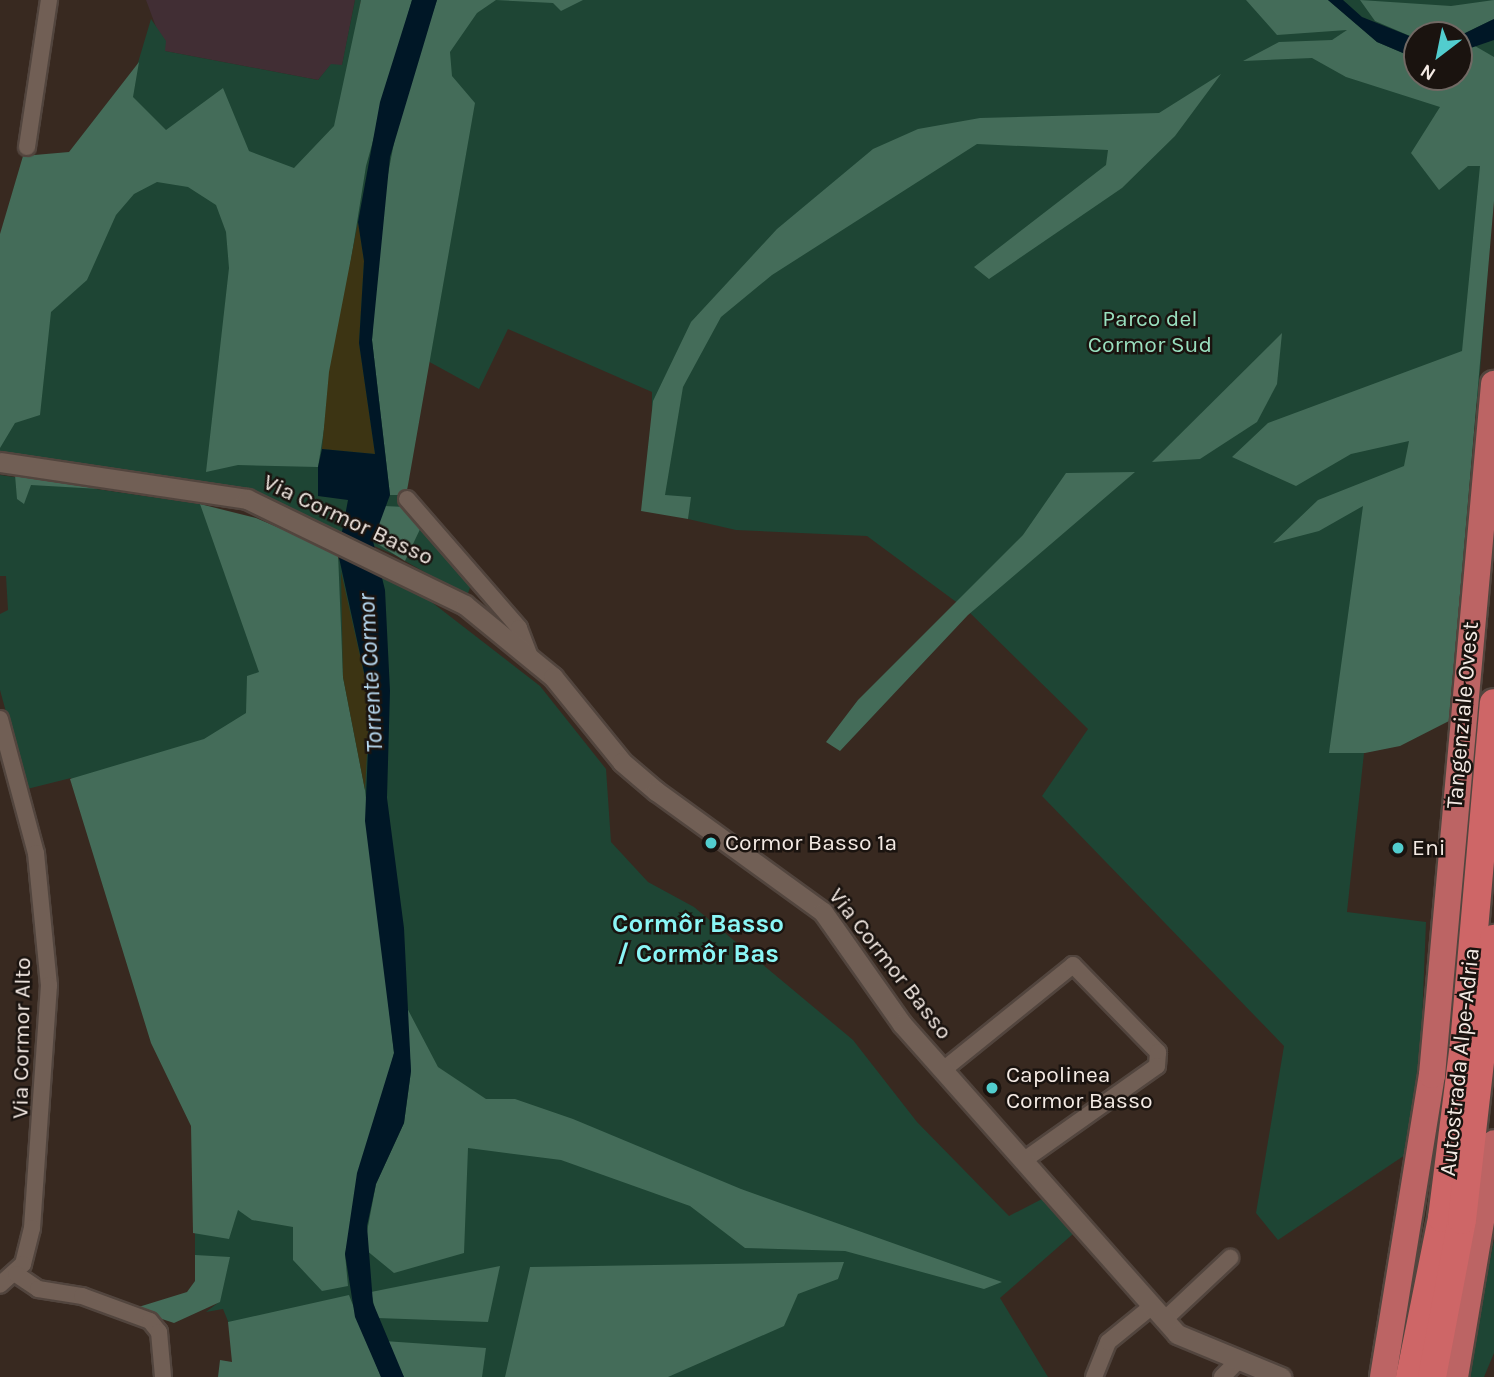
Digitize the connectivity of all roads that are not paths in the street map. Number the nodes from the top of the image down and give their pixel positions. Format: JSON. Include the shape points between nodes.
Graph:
{"nodes":[{"id":1,"x":49,"y":0,"type":"edge"},
{"id":2,"x":27,"y":147,"type":"dead end"},
{"id":3,"x":1494,"y":384,"type":"edge"},
{"id":4,"x":0,"y":462,"type":"edge"},
{"id":5,"x":407,"y":499,"type":"dead end"},
{"id":6,"x":530,"y":656,"type":"junction"},
{"id":7,"x":1494,"y":703,"type":"edge"},
{"id":8,"x":0,"y":719,"type":"edge"},
{"id":9,"x":1494,"y":939,"type":"edge"},
{"id":10,"x":943,"y":1070,"type":"junction"},
{"id":11,"x":1494,"y":1143,"type":"edge"},
{"id":12,"x":1023,"y":1161,"type":"junction"},
{"id":13,"x":1230,"y":1258,"type":"dead end"},
{"id":14,"x":16,"y":1274,"type":"junction"},
{"id":15,"x":0,"y":1284,"type":"edge"},
{"id":16,"x":1158,"y":1313,"type":"junction"},
{"id":17,"x":1237,"y":1362,"type":"junction"},
{"id":18,"x":163,"y":1377,"type":"edge"},
{"id":19,"x":1094,"y":1377,"type":"edge"},
{"id":20,"x":1222,"y":1377,"type":"edge"},
{"id":21,"x":1280,"y":1377,"type":"edge"},
{"id":22,"x":1383,"y":1377,"type":"edge"},
{"id":23,"x":1410,"y":1377,"type":"edge"},
{"id":24,"x":1432,"y":1377,"type":"edge"},
{"id":25,"x":1455,"y":1377,"type":"edge"}],
"edges":[{"from":1,"to":2,"type":"street"},
{"from":3,"to":22,"type":"highway","name":"Tangenziale Ovest","via":[[1432,1075]]},
{"from":4,"to":6,"type":"street","name":"Via Cormor Basso","via":[[205,489],[296,518],[426,583]]},
{"from":5,"to":6,"type":"street","name":"Via Cormor Basso","via":[[519,628]]},
{"from":6,"to":10,"type":"street","name":"Via Cormor Basso","via":[[622,762],[823,912]]},
{"from":7,"to":23,"type":"highway","name":"Autostrada Alpe-Adria","via":[[1458,1098],[1442,1219]]},
{"from":8,"to":14,"type":"street","name":"Via Cormor Alto","via":[[36,853],[49,985],[41,1161],[33,1228]]},
{"from":9,"to":24,"type":"highway","name":"Autostrada Alpe-Adria","via":[[1462,1220]]},
{"from":10,"to":12,"type":"street","name":"Via Cormor Basso"},
{"from":10,"to":12,"type":"street","via":[[1073,965],[1158,1052],[1157,1066]]},
{"from":11,"to":25,"type":"highway"},
{"from":12,"to":16,"type":"street","name":"Via Cormor Basso"},
{"from":13,"to":16,"type":"street"},
{"from":14,"to":15,"type":"street"},
{"from":14,"to":18,"type":"street","via":[[38,1289],[82,1296],[150,1321],[159,1332]]},
{"from":16,"to":17,"type":"street","name":"Via Cormor Basso","via":[[1187,1341]]},
{"from":16,"to":19,"type":"street","via":[[1108,1342]]},
{"from":17,"to":20,"type":"street"},
{"from":17,"to":21,"type":"street","name":"Via Cormor Basso"}]}
